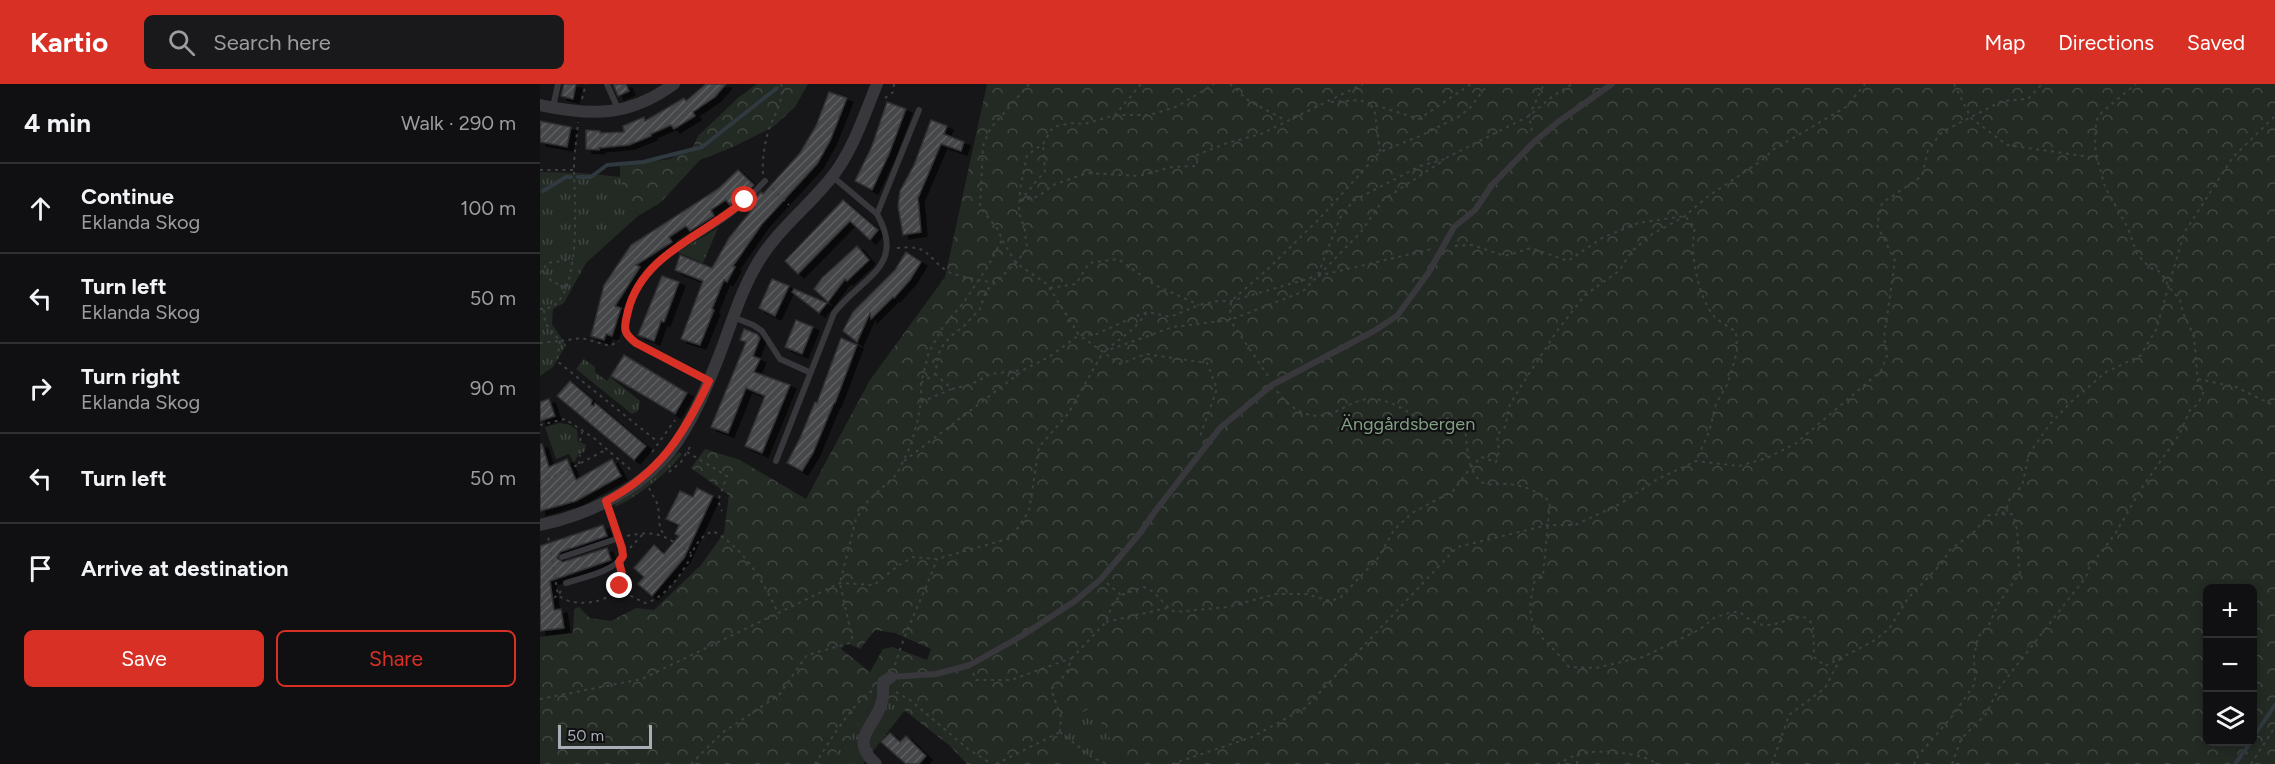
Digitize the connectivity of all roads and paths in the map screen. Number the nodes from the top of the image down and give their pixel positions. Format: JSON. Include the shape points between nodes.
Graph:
{"nodes":[{"id":1,"x":558,"y":84,"type":"edge"},
{"id":2,"x":607,"y":84,"type":"edge"},
{"id":3,"x":674,"y":84,"type":"edge"},
{"id":4,"x":781,"y":84,"type":"edge"},
{"id":5,"x":878,"y":84,"type":"edge"},
{"id":6,"x":894,"y":84,"type":"edge"},
{"id":7,"x":1029,"y":84,"type":"edge"},
{"id":8,"x":1141,"y":84,"type":"edge"},
{"id":9,"x":1214,"y":84,"type":"edge"},
{"id":10,"x":1230,"y":84,"type":"edge"},
{"id":11,"x":1363,"y":84,"type":"edge"},
{"id":12,"x":1471,"y":84,"type":"edge"},
{"id":13,"x":1488,"y":84,"type":"edge"},
{"id":14,"x":1544,"y":84,"type":"edge"},
{"id":15,"x":1572,"y":84,"type":"edge"},
{"id":16,"x":1612,"y":84,"type":"edge"},
{"id":17,"x":1865,"y":84,"type":"edge"},
{"id":18,"x":1954,"y":84,"type":"edge"},
{"id":19,"x":2042,"y":84,"type":"edge"},
{"id":20,"x":2136,"y":84,"type":"edge"},
{"id":21,"x":882,"y":100,"type":"dead end"},
{"id":22,"x":1328,"y":102,"type":"junction"},
{"id":23,"x":1370,"y":103,"type":"junction"},
{"id":24,"x":540,"y":105,"type":"edge"},
{"id":25,"x":553,"y":108,"type":"junction"},
{"id":26,"x":919,"y":110,"type":"dead end"},
{"id":27,"x":619,"y":111,"type":"junction"},
{"id":28,"x":580,"y":112,"type":"junction"},
{"id":29,"x":1115,"y":115,"type":"junction"},
{"id":30,"x":1529,"y":116,"type":"junction"},
{"id":31,"x":2275,"y":116,"type":"edge"},
{"id":32,"x":1971,"y":118,"type":"junction"},
{"id":33,"x":1286,"y":121,"type":"junction"},
{"id":34,"x":1534,"y":142,"type":"junction"},
{"id":35,"x":1042,"y":144,"type":"junction"},
{"id":36,"x":1380,"y":152,"type":"junction"},
{"id":37,"x":1445,"y":159,"type":"junction"},
{"id":38,"x":2097,"y":159,"type":"junction"},
{"id":39,"x":540,"y":170,"type":"edge"},
{"id":40,"x":574,"y":170,"type":"junction"},
{"id":41,"x":832,"y":177,"type":"junction"},
{"id":42,"x":765,"y":182,"type":"junction"},
{"id":43,"x":1020,"y":201,"type":"junction"},
{"id":44,"x":791,"y":207,"type":"dead end"},
{"id":45,"x":877,"y":214,"type":"junction"},
{"id":46,"x":1685,"y":216,"type":"junction"},
{"id":47,"x":1002,"y":240,"type":"junction"},
{"id":48,"x":1446,"y":246,"type":"junction"},
{"id":49,"x":888,"y":249,"type":"junction"},
{"id":50,"x":573,"y":259,"type":"junction"},
{"id":51,"x":1016,"y":263,"type":"junction"},
{"id":52,"x":544,"y":268,"type":"junction"},
{"id":53,"x":540,"y":273,"type":"edge"},
{"id":54,"x":1317,"y":277,"type":"junction"},
{"id":55,"x":978,"y":279,"type":"junction"},
{"id":56,"x":996,"y":283,"type":"junction"},
{"id":57,"x":565,"y":287,"type":"junction"},
{"id":58,"x":2169,"y":287,"type":"junction"},
{"id":59,"x":1050,"y":288,"type":"junction"},
{"id":60,"x":1231,"y":302,"type":"junction"},
{"id":61,"x":1199,"y":305,"type":"junction"},
{"id":62,"x":542,"y":309,"type":"edge"},
{"id":63,"x":1148,"y":312,"type":"junction"},
{"id":64,"x":732,"y":317,"type":"junction"},
{"id":65,"x":1230,"y":320,"type":"junction"},
{"id":66,"x":1079,"y":335,"type":"junction"},
{"id":67,"x":627,"y":336,"type":"junction"},
{"id":68,"x":560,"y":341,"type":"junction"},
{"id":69,"x":540,"y":342,"type":"edge"},
{"id":70,"x":1103,"y":352,"type":"junction"},
{"id":71,"x":1023,"y":370,"type":"junction"},
{"id":72,"x":809,"y":372,"type":"junction"},
{"id":73,"x":935,"y":374,"type":"junction"},
{"id":74,"x":2198,"y":379,"type":"junction"},
{"id":75,"x":709,"y":381,"type":"junction"},
{"id":76,"x":921,"y":383,"type":"junction"},
{"id":77,"x":1272,"y":385,"type":"junction"},
{"id":78,"x":952,"y":389,"type":"junction"},
{"id":79,"x":921,"y":402,"type":"junction"},
{"id":80,"x":2275,"y":406,"type":"edge"},
{"id":81,"x":540,"y":425,"type":"edge"},
{"id":82,"x":582,"y":432,"type":"junction"},
{"id":83,"x":580,"y":441,"type":"dead end"},
{"id":84,"x":1198,"y":441,"type":"dead end"},
{"id":85,"x":658,"y":443,"type":"dead end"},
{"id":86,"x":691,"y":444,"type":"dead end"},
{"id":87,"x":607,"y":449,"type":"junction"},
{"id":88,"x":580,"y":455,"type":"dead end"},
{"id":89,"x":776,"y":461,"type":"dead end"},
{"id":90,"x":1696,"y":461,"type":"junction"},
{"id":91,"x":903,"y":462,"type":"junction"},
{"id":92,"x":579,"y":464,"type":"junction"},
{"id":93,"x":1472,"y":466,"type":"junction"},
{"id":94,"x":540,"y":482,"type":"edge"},
{"id":95,"x":645,"y":483,"type":"junction"},
{"id":96,"x":606,"y":501,"type":"junction"},
{"id":97,"x":722,"y":511,"type":"dead end"},
{"id":98,"x":2002,"y":514,"type":"junction"},
{"id":99,"x":540,"y":525,"type":"edge"},
{"id":100,"x":1548,"y":525,"type":"junction"},
{"id":101,"x":644,"y":533,"type":"junction"},
{"id":102,"x":548,"y":536,"type":"dead end"},
{"id":103,"x":666,"y":536,"type":"junction"},
{"id":104,"x":619,"y":538,"type":"junction"},
{"id":105,"x":691,"y":553,"type":"junction"},
{"id":106,"x":562,"y":557,"type":"dead end"},
{"id":107,"x":621,"y":559,"type":"junction"},
{"id":108,"x":937,"y":559,"type":"junction"},
{"id":109,"x":1101,"y":579,"type":"junction"},
{"id":110,"x":566,"y":583,"type":"joint"},
{"id":111,"x":840,"y":583,"type":"junction"},
{"id":112,"x":617,"y":589,"type":"junction"},
{"id":113,"x":558,"y":595,"type":"junction"},
{"id":114,"x":1121,"y":595,"type":"junction"},
{"id":115,"x":540,"y":602,"type":"edge"},
{"id":116,"x":1168,"y":608,"type":"junction"},
{"id":117,"x":778,"y":614,"type":"junction"},
{"id":118,"x":1106,"y":622,"type":"junction"},
{"id":119,"x":1072,"y":658,"type":"junction"},
{"id":120,"x":1840,"y":659,"type":"junction"},
{"id":121,"x":970,"y":665,"type":"junction"},
{"id":122,"x":891,"y":677,"type":"junction"},
{"id":123,"x":882,"y":690,"type":"junction"},
{"id":124,"x":540,"y":699,"type":"edge"},
{"id":125,"x":2275,"y":727,"type":"edge"},
{"id":126,"x":1060,"y":732,"type":"junction"},
{"id":127,"x":1578,"y":754,"type":"junction"},
{"id":128,"x":691,"y":764,"type":"edge"},
{"id":129,"x":815,"y":764,"type":"edge"},
{"id":130,"x":876,"y":764,"type":"edge"},
{"id":131,"x":994,"y":764,"type":"edge"},
{"id":132,"x":1107,"y":764,"type":"edge"},
{"id":133,"x":1172,"y":764,"type":"edge"},
{"id":134,"x":1557,"y":764,"type":"edge"},
{"id":135,"x":1577,"y":764,"type":"edge"},
{"id":136,"x":1657,"y":764,"type":"edge"},
{"id":137,"x":1772,"y":764,"type":"edge"},
{"id":138,"x":1914,"y":764,"type":"edge"},
{"id":139,"x":1952,"y":764,"type":"edge"},
{"id":140,"x":2251,"y":764,"type":"edge"}],
"edges":[{"from":1,"to":25,"type":"lane"},
{"from":2,"to":27,"type":"lane"},
{"from":3,"to":27,"type":"street"},
{"from":4,"to":42,"type":"path","via":[[783,92],[763,156]]},
{"from":5,"to":41,"type":"street"},
{"from":6,"to":21,"type":"path","via":[[893,92]]},
{"from":7,"to":47,"type":"path","via":[[990,129],[983,146],[980,207]]},
{"from":8,"to":29,"type":"path"},
{"from":9,"to":29,"type":"path","via":[[1178,106],[1150,115]]},
{"from":10,"to":33,"type":"path","via":[[1249,101]]},
{"from":11,"to":22,"type":"path"},
{"from":12,"to":23,"type":"path","via":[[1419,119]]},
{"from":13,"to":36,"type":"path","via":[[1458,117]]},
{"from":14,"to":30,"type":"path"},
{"from":15,"to":30,"type":"path"},
{"from":16,"to":34,"type":"lane"},
{"from":17,"to":46,"type":"path","via":[[1846,107],[1774,149]]},
{"from":18,"to":32,"type":"path"},
{"from":19,"to":32,"type":"path","via":[[2028,99],[2002,101]]},
{"from":20,"to":38,"type":"path","via":[[2096,121]]},
{"from":22,"to":23,"type":"path"},
{"from":22,"to":33,"type":"path"},
{"from":23,"to":36,"type":"path"},
{"from":24,"to":25,"type":"street"},
{"from":25,"to":28,"type":"street"},
{"from":26,"to":45,"type":"lane"},
{"from":27,"to":28,"type":"street"},
{"from":28,"to":40,"type":"path"},
{"from":29,"to":35,"type":"path","via":[[1084,124],[1057,126]]},
{"from":30,"to":34,"type":"path"},
{"from":30,"to":37,"type":"path"},
{"from":31,"to":58,"type":"path","via":[[2233,158],[2184,233]]},
{"from":32,"to":38,"type":"path","via":[[2007,145]]},
{"from":32,"to":90,"type":"path","via":[[1942,132],[1928,150],[1922,176],[1882,203],[1877,225],[1895,261],[1884,337],[1887,356],[1881,371],[1796,444],[1739,466]]},
{"from":33,"to":43,"type":"path","via":[[1261,134],[1197,155],[1197,166],[1172,167],[1139,176],[1088,173],[1053,184],[1039,196]]},
{"from":34,"to":48,"type":"lane","via":[[1492,185],[1475,210],[1454,227]]},
{"from":35,"to":43,"type":"path","via":[[1028,155]]},
{"from":35,"to":43,"type":"path","via":[[1045,171]]},
{"from":36,"to":60,"type":"path","via":[[1320,218]]},
{"from":37,"to":54,"type":"path","via":[[1383,200],[1361,232]]},
{"from":37,"to":54,"type":"path","via":[[1420,166],[1353,201],[1340,218]]},
{"from":38,"to":58,"type":"path","via":[[2104,187],[2128,228],[2137,254],[2161,272]]},
{"from":39,"to":40,"type":"path"},
{"from":40,"to":50,"type":"path"},
{"from":41,"to":45,"type":"lane"},
{"from":41,"to":64,"type":"street","via":[[767,249]]},
{"from":42,"to":44,"type":"path"},
{"from":42,"to":67,"type":"lane","via":[[727,216],[665,256],[646,274],[629,305],[624,329]]},
{"from":43,"to":51,"type":"path","via":[[1019,213],[1028,247]]},
{"from":45,"to":49,"type":"lane","via":[[887,234]]},
{"from":46,"to":48,"type":"path","via":[[1638,223],[1602,238],[1568,261],[1531,248],[1505,256],[1472,245]]},
{"from":46,"to":90,"type":"path","via":[[1695,228],[1692,239],[1699,285],[1713,315],[1736,332],[1737,352]]},
{"from":46,"to":93,"type":"path","via":[[1651,235],[1632,251],[1619,271],[1585,295],[1510,404],[1505,427],[1497,435],[1496,462],[1481,457]]},
{"from":47,"to":51,"type":"path"},
{"from":47,"to":55,"type":"path"},
{"from":48,"to":54,"type":"path"},
{"from":48,"to":77,"type":"lane","via":[[1397,316]]},
{"from":49,"to":55,"type":"path","via":[[922,250],[950,273]]},
{"from":49,"to":72,"type":"lane","via":[[877,270],[834,313]]},
{"from":50,"to":52,"type":"path","via":[[548,263]]},
{"from":50,"to":57,"type":"path"},
{"from":51,"to":56,"type":"path"},
{"from":51,"to":59,"type":"path"},
{"from":52,"to":53,"type":"path"},
{"from":52,"to":57,"type":"path","via":[[551,281]]},
{"from":54,"to":60,"type":"path"},
{"from":54,"to":65,"type":"path","via":[[1302,292]]},
{"from":55,"to":56,"type":"path"},
{"from":55,"to":76,"type":"path","via":[[929,352]]},
{"from":56,"to":73,"type":"path","via":[[986,291],[980,309],[939,349]]},
{"from":57,"to":62,"type":"path","via":[[556,302]]},
{"from":58,"to":74,"type":"path","via":[[2180,300],[2194,336]]},
{"from":58,"to":98,"type":"path","via":[[2157,330],[2140,356],[2106,372],[2050,424],[2029,454],[2022,486]]},
{"from":59,"to":61,"type":"path","via":[[1076,284],[1089,263],[1118,259],[1155,285]]},
{"from":59,"to":66,"type":"path"},
{"from":60,"to":61,"type":"path","via":[[1218,300]]},
{"from":60,"to":65,"type":"path"},
{"from":61,"to":63,"type":"path","via":[[1170,317]]},
{"from":62,"to":68,"type":"path","via":[[545,323]]},
{"from":63,"to":66,"type":"path","via":[[1097,334]]},
{"from":63,"to":70,"type":"path"},
{"from":64,"to":72,"type":"lane","via":[[762,331],[786,363]]},
{"from":64,"to":75,"type":"street"},
{"from":65,"to":70,"type":"path","via":[[1173,327]]},
{"from":65,"to":77,"type":"path"},
{"from":66,"to":70,"type":"path"},
{"from":66,"to":71,"type":"path"},
{"from":67,"to":68,"type":"path","via":[[610,346],[582,338]]},
{"from":67,"to":75,"type":"lane"},
{"from":68,"to":69,"type":"path"},
{"from":68,"to":85,"type":"path","via":[[557,361]]},
{"from":70,"to":84,"type":"path","via":[[1120,364],[1146,354],[1207,363],[1217,389]]},
{"from":70,"to":108,"type":"path","via":[[1068,414],[1039,447],[1029,512],[1011,538]]},
{"from":71,"to":78,"type":"path","via":[[990,374]]},
{"from":71,"to":91,"type":"path"},
{"from":72,"to":89,"type":"lane"},
{"from":73,"to":76,"type":"path"},
{"from":73,"to":78,"type":"path"},
{"from":74,"to":80,"type":"path","via":[[2236,387]]},
{"from":74,"to":139,"type":"path","via":[[2204,391],[2179,435],[2086,577],[1999,688],[1986,714],[1961,739]]},
{"from":75,"to":95,"type":"street","via":[[678,439]]},
{"from":76,"to":79,"type":"path"},
{"from":77,"to":93,"type":"path","via":[[1284,401],[1302,413],[1324,415],[1370,399],[1391,403],[1424,423],[1438,418],[1464,422]]},
{"from":77,"to":109,"type":"lane","via":[[1220,428],[1142,532]]},
{"from":78,"to":79,"type":"path"},
{"from":79,"to":91,"type":"path"},
{"from":81,"to":82,"type":"path","via":[[565,419]]},
{"from":82,"to":83,"type":"path"},
{"from":82,"to":87,"type":"path"},
{"from":86,"to":97,"type":"path","via":[[687,452],[727,476],[718,501]]},
{"from":87,"to":92,"type":"path"},
{"from":87,"to":95,"type":"path"},
{"from":88,"to":92,"type":"path"},
{"from":90,"to":100,"type":"path","via":[[1575,525]]},
{"from":91,"to":111,"type":"path","via":[[897,474],[867,502],[856,519]]},
{"from":92,"to":94,"type":"path"},
{"from":93,"to":100,"type":"path","via":[[1484,484],[1506,484],[1541,494],[1550,502]]},
{"from":93,"to":116,"type":"path","via":[[1453,491],[1413,513],[1394,530],[1378,558],[1340,598],[1330,601],[1306,594],[1276,594],[1228,607],[1175,612]]},
{"from":95,"to":96,"type":"street"},
{"from":95,"to":103,"type":"path","via":[[655,498],[660,530]]},
{"from":96,"to":99,"type":"street","via":[[571,517]]},
{"from":96,"to":104,"type":"lane"},
{"from":98,"to":120,"type":"path","via":[[1989,515],[1950,550],[1908,598],[1889,629]]},
{"from":98,"to":138,"type":"path","via":[[2012,514],[2018,525],[2020,573],[1978,637],[1975,683]]},
{"from":100,"to":120,"type":"path","via":[[1543,576],[1535,580],[1530,598],[1531,624],[1569,667],[1596,668],[1643,657],[1731,612],[1740,612],[1752,622],[1770,626],[1803,616],[1813,624],[1814,657],[1825,666]]},
{"from":100,"to":133,"type":"path","via":[[1457,547],[1305,708],[1251,737]]},
{"from":101,"to":103,"type":"path"},
{"from":101,"to":104,"type":"path"},
{"from":101,"to":107,"type":"path"},
{"from":102,"to":113,"type":"path"},
{"from":103,"to":105,"type":"path"},
{"from":104,"to":106,"type":"lane"},
{"from":104,"to":107,"type":"lane"},
{"from":105,"to":112,"type":"path","via":[[676,579],[653,601],[645,603]]},
{"from":105,"to":117,"type":"path","via":[[706,534],[713,531],[723,537],[756,571]]},
{"from":107,"to":110,"type":"lane"},
{"from":107,"to":112,"type":"path","via":[[623,578]]},
{"from":108,"to":111,"type":"path","via":[[913,557],[874,585]]},
{"from":108,"to":122,"type":"path","via":[[903,637]]},
{"from":109,"to":114,"type":"path"},
{"from":109,"to":121,"type":"lane","via":[[1047,620]]},
{"from":110,"to":113,"type":"path"},
{"from":111,"to":117,"type":"path"},
{"from":111,"to":128,"type":"path","via":[[850,644],[807,655],[778,695],[722,734]]},
{"from":112,"to":113,"type":"path","via":[[586,604],[570,603]]},
{"from":113,"to":115,"type":"path"},
{"from":114,"to":116,"type":"path","via":[[1144,587],[1155,592]]},
{"from":114,"to":118,"type":"path","via":[[1112,605]]},
{"from":116,"to":118,"type":"path"},
{"from":117,"to":124,"type":"path","via":[[642,679]]},
{"from":118,"to":119,"type":"path"},
{"from":119,"to":121,"type":"path","via":[[1011,680],[976,680]]},
{"from":119,"to":126,"type":"path","via":[[1066,674],[1052,689],[1061,717]]},
{"from":120,"to":137,"type":"path","via":[[1825,688],[1789,715]]},
{"from":121,"to":122,"type":"lane","via":[[936,674]]},
{"from":122,"to":123,"type":"street","via":[[883,682]]},
{"from":123,"to":129,"type":"path","via":[[864,696]]},
{"from":123,"to":130,"type":"street","via":[[882,702],[863,740],[866,752]]},
{"from":123,"to":131,"type":"path","via":[[901,694],[968,749]]},
{"from":125,"to":140,"type":"path"},
{"from":126,"to":131,"type":"path"},
{"from":126,"to":132,"type":"path"},
{"from":127,"to":134,"type":"path"},
{"from":127,"to":135,"type":"path"},
{"from":127,"to":136,"type":"path","via":[[1641,755]]}]}
